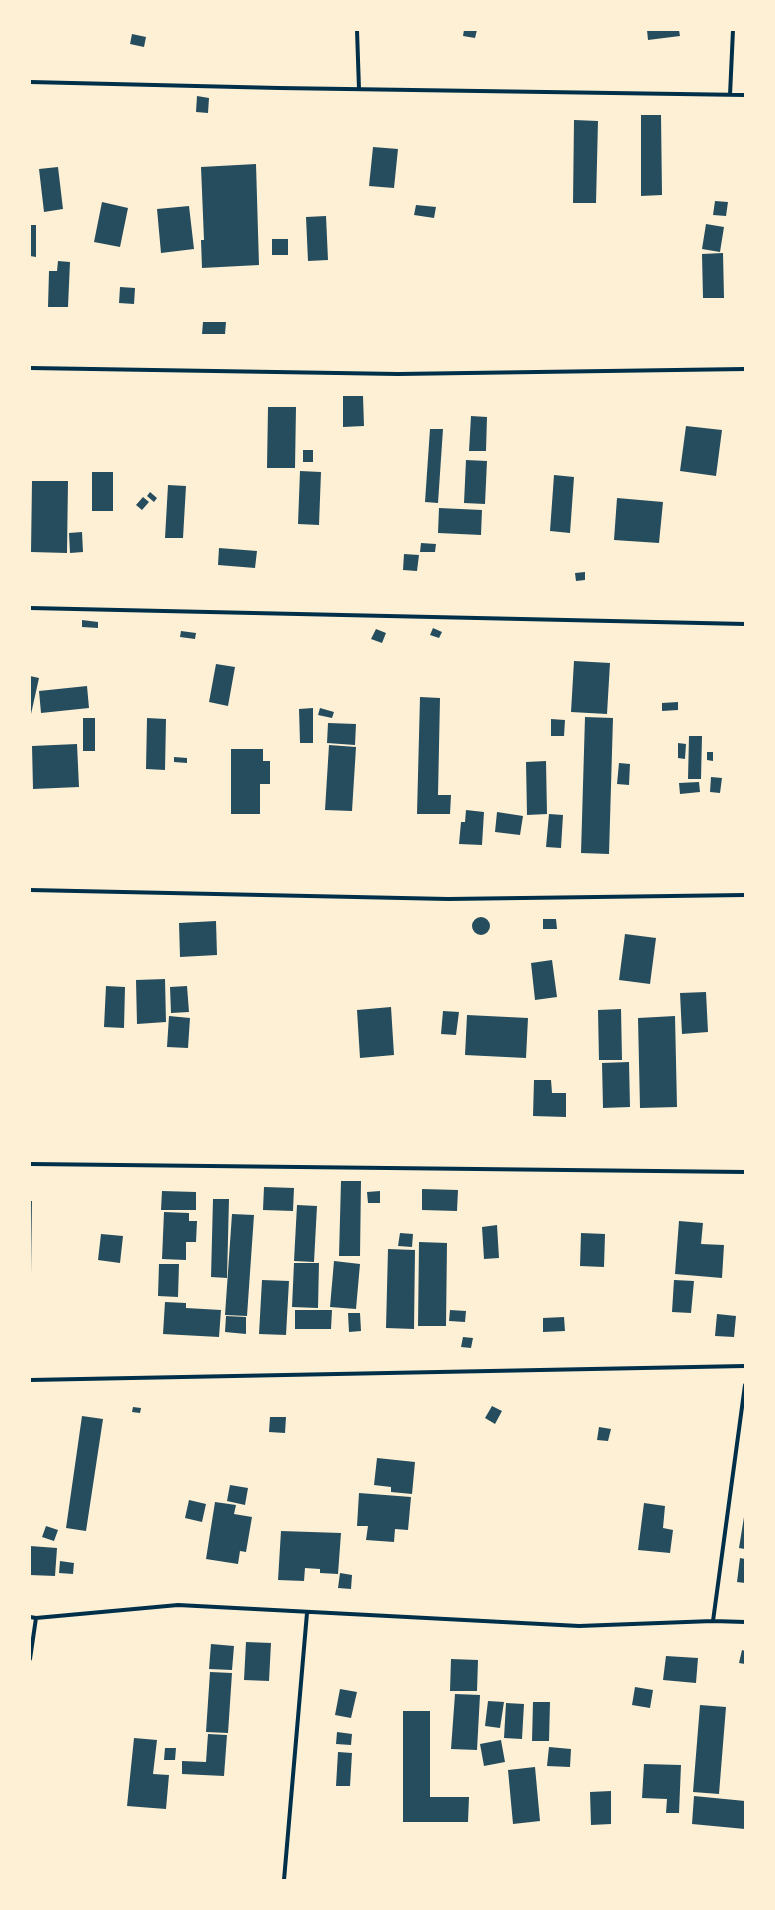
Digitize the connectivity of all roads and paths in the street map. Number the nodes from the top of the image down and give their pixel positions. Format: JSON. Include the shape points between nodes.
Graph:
{"nodes":[{"id":1,"x":357,"y":30,"type":"edge"},
{"id":2,"x":733,"y":30,"type":"edge"},
{"id":3,"x":30,"y":82,"type":"edge"},
{"id":4,"x":359,"y":90,"type":"junction"},
{"id":5,"x":730,"y":95,"type":"junction"},
{"id":6,"x":745,"y":95,"type":"edge"},
{"id":7,"x":30,"y":368,"type":"edge"},
{"id":8,"x":745,"y":370,"type":"edge"},
{"id":9,"x":30,"y":608,"type":"edge"},
{"id":10,"x":745,"y":624,"type":"edge"},
{"id":11,"x":30,"y":890,"type":"edge"},
{"id":12,"x":745,"y":895,"type":"edge"},
{"id":13,"x":30,"y":1164,"type":"edge"},
{"id":14,"x":745,"y":1172,"type":"edge"},
{"id":15,"x":745,"y":1366,"type":"edge"},
{"id":16,"x":30,"y":1380,"type":"edge"},
{"id":17,"x":745,"y":1385,"type":"edge"},
{"id":18,"x":307,"y":1612,"type":"junction"},
{"id":19,"x":30,"y":1617,"type":"edge"},
{"id":20,"x":36,"y":1618,"type":"junction"},
{"id":21,"x":713,"y":1621,"type":"junction"},
{"id":22,"x":745,"y":1622,"type":"edge"},
{"id":23,"x":30,"y":1659,"type":"edge"},
{"id":24,"x":284,"y":1880,"type":"edge"}],
"edges":[{"from":1,"to":4,"type":"street"},
{"from":2,"to":5,"type":"street"},
{"from":3,"to":4,"type":"street"},
{"from":4,"to":5,"type":"street"},
{"from":5,"to":6,"type":"street"},
{"from":7,"to":8,"type":"street","via":[[398,374]]},
{"from":9,"to":10,"type":"street"},
{"from":11,"to":12,"type":"street","via":[[448,899]]},
{"from":13,"to":14,"type":"street"},
{"from":15,"to":16,"type":"street"},
{"from":17,"to":21,"type":"street"},
{"from":18,"to":20,"type":"street","via":[[178,1605]]},
{"from":18,"to":21,"type":"street","via":[[579,1626]]},
{"from":18,"to":24,"type":"street"},
{"from":19,"to":20,"type":"street"},
{"from":20,"to":23,"type":"street"},
{"from":21,"to":22,"type":"street"}]}
